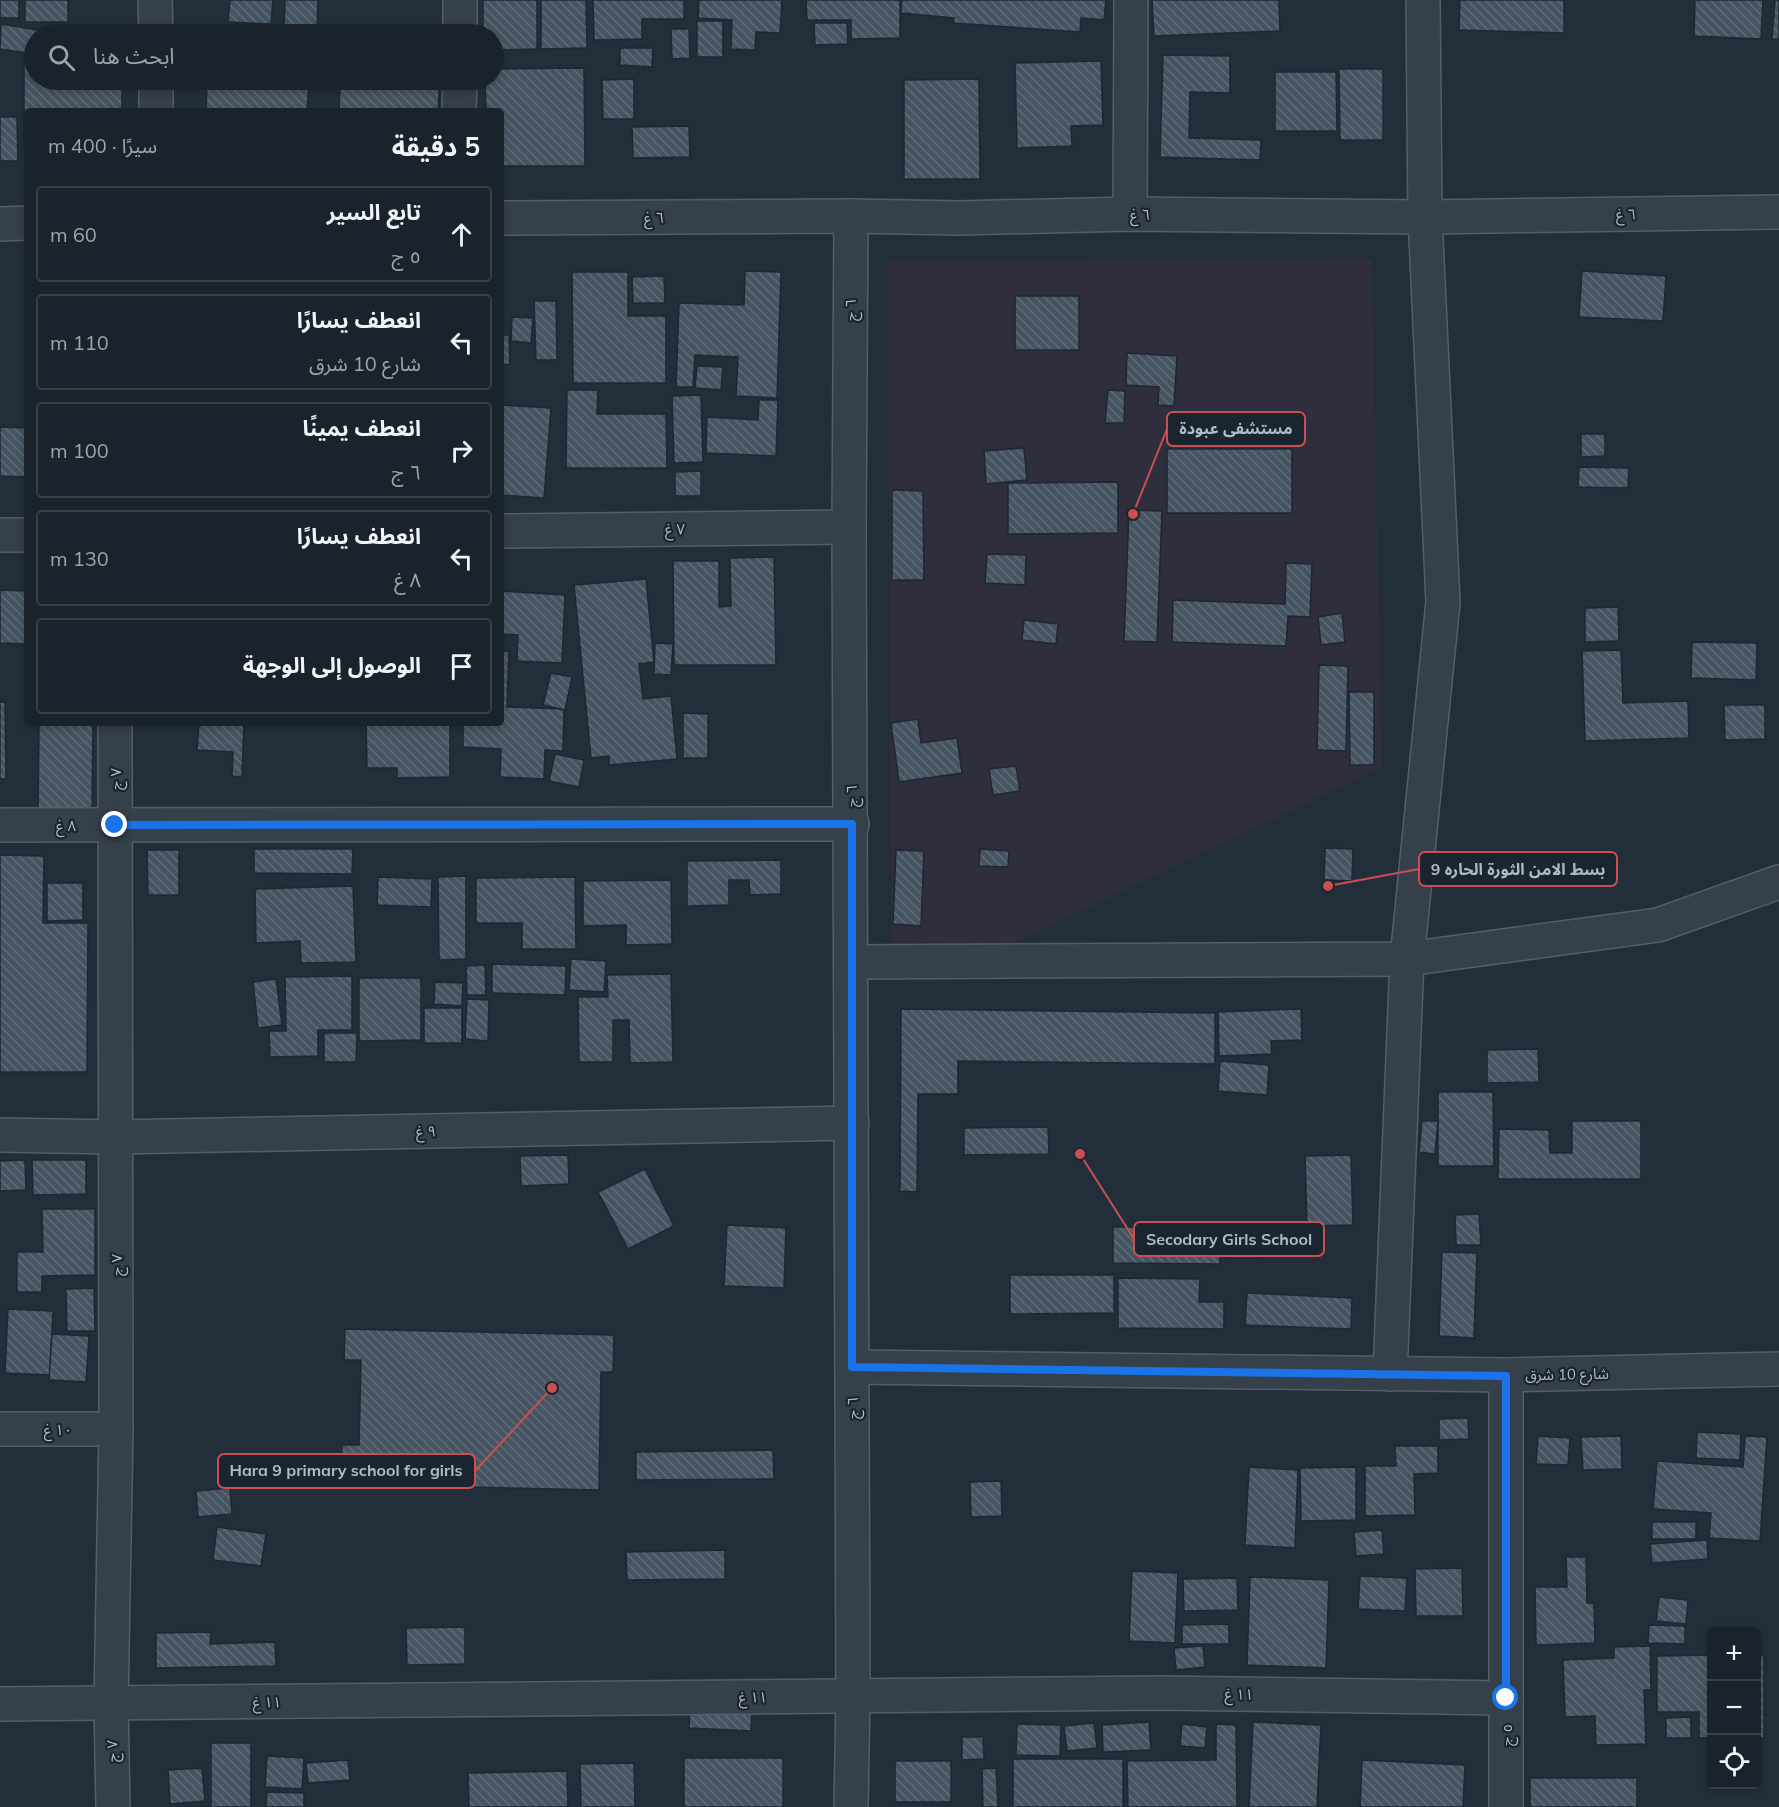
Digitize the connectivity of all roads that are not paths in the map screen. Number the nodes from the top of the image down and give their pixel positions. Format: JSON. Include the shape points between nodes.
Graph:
{"nodes":[{"id":1,"x":155,"y":0,"type":"edge"},
{"id":2,"x":460,"y":0,"type":"edge"},
{"id":3,"x":1131,"y":0,"type":"edge"},
{"id":4,"x":1423,"y":0,"type":"edge"},
{"id":5,"x":156,"y":24,"type":"edge"},
{"id":6,"x":460,"y":24,"type":"edge"},
{"id":7,"x":156,"y":90,"type":"edge"},
{"id":8,"x":460,"y":90,"type":"edge"},
{"id":9,"x":156,"y":108,"type":"edge"},
{"id":10,"x":459,"y":108,"type":"edge"},
{"id":11,"x":1779,"y":212,"type":"edge"},
{"id":12,"x":1130,"y":214,"type":"junction"},
{"id":13,"x":850,"y":216,"type":"junction"},
{"id":14,"x":1425,"y":217,"type":"junction"},
{"id":15,"x":504,"y":218,"type":"edge"},
{"id":16,"x":24,"y":223,"type":"edge"},
{"id":17,"x":0,"y":224,"type":"edge"},
{"id":18,"x":849,"y":527,"type":"junction"},
{"id":19,"x":504,"y":531,"type":"edge"},
{"id":20,"x":0,"y":535,"type":"edge"},
{"id":21,"x":24,"y":535,"type":"edge"},
{"id":22,"x":115,"y":726,"type":"edge"},
{"id":23,"x":852,"y":824,"type":"junction"},
{"id":24,"x":0,"y":825,"type":"edge"},
{"id":25,"x":115,"y":825,"type":"junction"},
{"id":26,"x":1779,"y":882,"type":"edge"},
{"id":27,"x":1407,"y":959,"type":"junction"},
{"id":28,"x":852,"y":962,"type":"junction"},
{"id":29,"x":852,"y":1123,"type":"junction"},
{"id":30,"x":0,"y":1135,"type":"edge"},
{"id":31,"x":116,"y":1137,"type":"junction"},
{"id":32,"x":852,"y":1367,"type":"junction"},
{"id":33,"x":1779,"y":1369,"type":"edge"},
{"id":34,"x":1390,"y":1374,"type":"junction"},
{"id":35,"x":1506,"y":1376,"type":"junction"},
{"id":36,"x":0,"y":1429,"type":"edge"},
{"id":37,"x":116,"y":1429,"type":"junction"},
{"id":38,"x":854,"y":1696,"type":"junction"},
{"id":39,"x":1506,"y":1698,"type":"junction"},
{"id":40,"x":0,"y":1704,"type":"edge"},
{"id":41,"x":111,"y":1704,"type":"junction"},
{"id":42,"x":113,"y":1807,"type":"edge"},
{"id":43,"x":851,"y":1807,"type":"edge"},
{"id":44,"x":1506,"y":1807,"type":"edge"}],
"edges":[{"from":1,"to":5,"type":"street"},
{"from":2,"to":6,"type":"street"},
{"from":3,"to":12,"type":"street"},
{"from":4,"to":14,"type":"street"},
{"from":7,"to":9,"type":"street"},
{"from":8,"to":10,"type":"street"},
{"from":11,"to":14,"type":"street","name":"٦ غ"},
{"from":12,"to":13,"type":"street","name":"٦ غ"},
{"from":12,"to":14,"type":"street","name":"٦ غ"},
{"from":13,"to":15,"type":"street","name":"٦ غ"},
{"from":13,"to":18,"type":"street","name":"٦ ج"},
{"from":14,"to":27,"type":"street","via":[[1443,603]]},
{"from":16,"to":17,"type":"street"},
{"from":18,"to":19,"type":"street","name":"٧ غ"},
{"from":18,"to":23,"type":"street","name":"٦ ج"},
{"from":20,"to":21,"type":"street"},
{"from":22,"to":25,"type":"street","name":"٧ ج"},
{"from":23,"to":25,"type":"street","name":"٨ غ"},
{"from":23,"to":28,"type":"street","name":"٦ ج"},
{"from":24,"to":25,"type":"street","name":"٨ غ"},
{"from":25,"to":31,"type":"street","name":"٧ ج"},
{"from":26,"to":27,"type":"street","via":[[1658,925]]},
{"from":27,"to":28,"type":"street"},
{"from":27,"to":34,"type":"street"},
{"from":28,"to":29,"type":"street","name":"٦ ج"},
{"from":29,"to":31,"type":"street","name":"٩ غ"},
{"from":29,"to":32,"type":"street","name":"٦ ج"},
{"from":30,"to":31,"type":"street","name":"٩ غ"},
{"from":31,"to":37,"type":"street","name":"٧ ج"},
{"from":32,"to":34,"type":"street","name":"شارع 10 شرق"},
{"from":32,"to":38,"type":"street","name":"٦ ج"},
{"from":33,"to":35,"type":"street","name":"شارع 10 شرق"},
{"from":34,"to":35,"type":"street","name":"شارع 10 شرق"},
{"from":35,"to":39,"type":"street","name":"٥ ج"},
{"from":36,"to":37,"type":"street","name":"١٠ غ"},
{"from":37,"to":41,"type":"street","name":"٧ ج"},
{"from":38,"to":39,"type":"street","name":"١١ غ","via":[[1161,1693]]},
{"from":38,"to":41,"type":"street","name":"١١ غ"},
{"from":38,"to":43,"type":"street","name":"٦ ج"},
{"from":39,"to":44,"type":"street","name":"٥ ج"},
{"from":40,"to":41,"type":"street","name":"١١ غ"},
{"from":41,"to":42,"type":"street","name":"٧ ج"}]}
